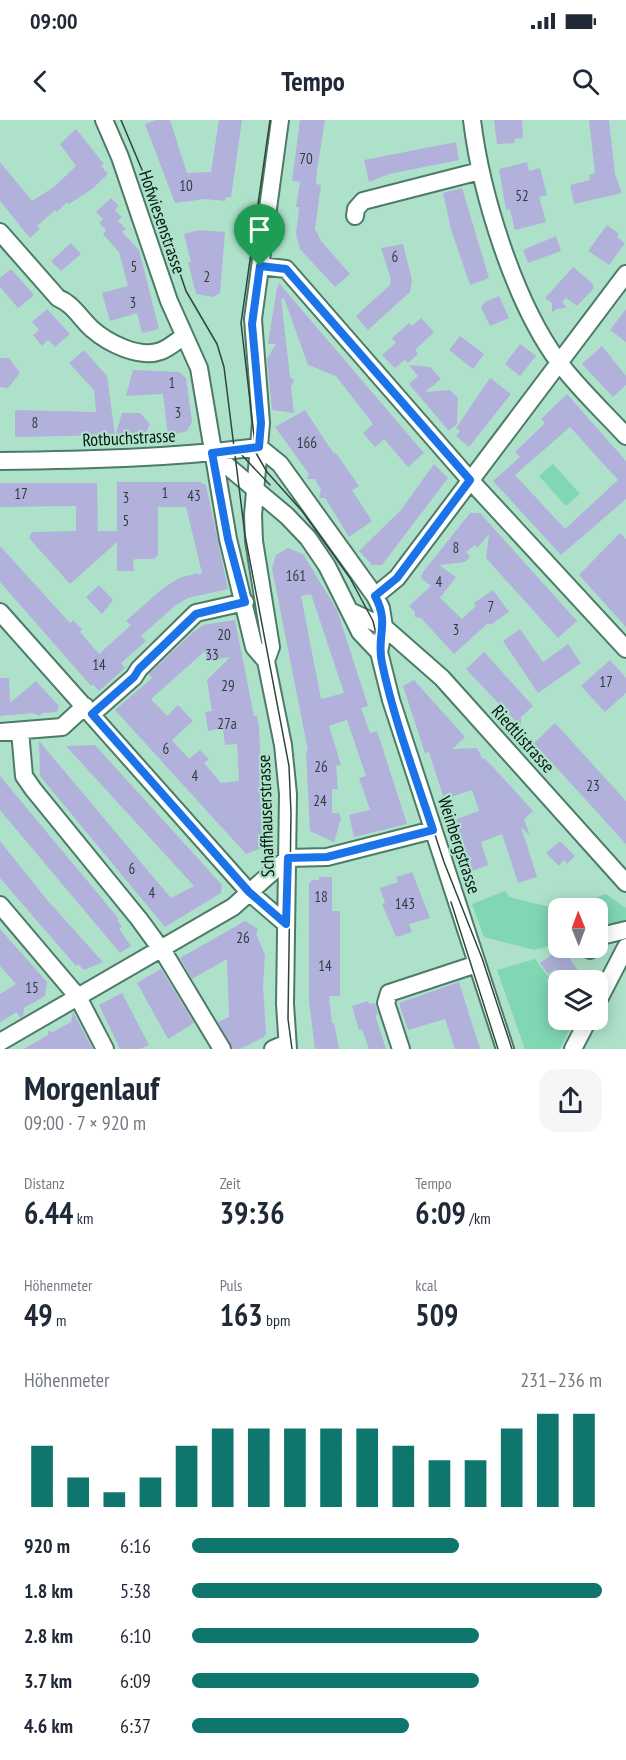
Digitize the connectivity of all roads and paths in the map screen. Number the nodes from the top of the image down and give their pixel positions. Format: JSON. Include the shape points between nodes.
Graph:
{"nodes":[{"id":1,"x":104,"y":120,"type":"edge"},
{"id":2,"x":280,"y":120,"type":"edge"},
{"id":3,"x":472,"y":120,"type":"edge"},
{"id":4,"x":480,"y":171,"type":"junction"},
{"id":5,"x":355,"y":216,"type":"dead end"},
{"id":6,"x":0,"y":232,"type":"edge"},
{"id":7,"x":260,"y":266,"type":"junction"},
{"id":8,"x":626,"y":274,"type":"edge"},
{"id":9,"x":184,"y":336,"type":"junction"},
{"id":10,"x":558,"y":362,"type":"junction"},
{"id":11,"x":626,"y":436,"type":"edge"},
{"id":12,"x":259,"y":447,"type":"junction"},
{"id":13,"x":212,"y":453,"type":"junction"},
{"id":14,"x":0,"y":461,"type":"edge"},
{"id":15,"x":470,"y":480,"type":"junction"},
{"id":16,"x":256,"y":489,"type":"junction"},
{"id":17,"x":375,"y":596,"type":"junction"},
{"id":18,"x":245,"y":602,"type":"junction"},
{"id":19,"x":350,"y":611,"type":"junction"},
{"id":20,"x":0,"y":612,"type":"edge"},
{"id":21,"x":384,"y":627,"type":"junction"},
{"id":22,"x":626,"y":649,"type":"edge"},
{"id":23,"x":379,"y":652,"type":"junction"},
{"id":24,"x":266,"y":661,"type":"junction"},
{"id":25,"x":89,"y":710,"type":"junction"},
{"id":26,"x":20,"y":731,"type":"junction"},
{"id":27,"x":0,"y":732,"type":"edge"},
{"id":28,"x":433,"y":830,"type":"junction"},
{"id":29,"x":288,"y":858,"type":"junction"},
{"id":30,"x":626,"y":883,"type":"edge"},
{"id":31,"x":249,"y":892,"type":"junction"},
{"id":32,"x":0,"y":905,"type":"edge"},
{"id":33,"x":286,"y":924,"type":"junction"},
{"id":34,"x":626,"y":947,"type":"edge"},
{"id":35,"x":160,"y":949,"type":"junction"},
{"id":36,"x":477,"y":964,"type":"junction"},
{"id":37,"x":608,"y":982,"type":"edge"},
{"id":38,"x":78,"y":997,"type":"junction"},
{"id":39,"x":583,"y":1030,"type":"edge"},
{"id":40,"x":0,"y":1042,"type":"edge"},
{"id":41,"x":286,"y":1047,"type":"edge"},
{"id":42,"x":105,"y":1049,"type":"edge"},
{"id":43,"x":222,"y":1049,"type":"edge"},
{"id":44,"x":401,"y":1049,"type":"edge"},
{"id":45,"x":505,"y":1049,"type":"edge"},
{"id":46,"x":573,"y":1049,"type":"edge"}],
"edges":[{"from":1,"to":9,"type":"street","name":"Hofwiesenstrasse"},
{"from":2,"to":7,"type":"street"},
{"from":3,"to":4,"type":"street"},
{"from":4,"to":5,"type":"street","via":[[363,201]]},
{"from":4,"to":10,"type":"street","via":[[496,229],[520,288]]},
{"from":6,"to":9,"type":"street","via":[[58,298],[68,302],[92,329],[111,342],[146,353],[160,352]]},
{"from":7,"to":12,"type":"street","name":"Schaffhauserstrasse","via":[[253,319],[261,423]]},
{"from":7,"to":15,"type":"street","via":[[286,269]]},
{"from":8,"to":10,"type":"street"},
{"from":9,"to":13,"type":"street","name":"Hofwiesenstrasse","via":[[199,368]]},
{"from":10,"to":11,"type":"street"},
{"from":10,"to":15,"type":"street"},
{"from":12,"to":13,"type":"street","name":"Rotbuchstrasse"},
{"from":12,"to":16,"type":"street","name":"Schaffhauserstrasse"},
{"from":12,"to":17,"type":"street","name":"Weinbergstrasse","via":[[280,464]]},
{"from":13,"to":14,"type":"street","name":"Rotbuchstrasse"},
{"from":13,"to":16,"type":"street","name":"Weinbergstrasse"},
{"from":13,"to":18,"type":"street","name":"Schaffhauserstrasse"},
{"from":15,"to":17,"type":"street","via":[[397,578]]},
{"from":15,"to":22,"type":"street"},
{"from":16,"to":19,"type":"street","name":"Weinbergstrasse","via":[[308,538]]},
{"from":16,"to":24,"type":"street","name":"Schaffhauserstrasse","via":[[254,541],[272,647]]},
{"from":17,"to":21,"type":"street","name":"Weinbergstrasse"},
{"from":18,"to":24,"type":"street","name":"Schaffhauserstrasse","via":[[254,647]]},
{"from":18,"to":25,"type":"street","via":[[196,614],[134,677]]},
{"from":19,"to":21,"type":"street"},
{"from":19,"to":23,"type":"street","name":"Weinbergstrasse","via":[[360,632]]},
{"from":20,"to":25,"type":"street"},
{"from":21,"to":23,"type":"street","name":"Weinbergstrasse"},
{"from":21,"to":30,"type":"street","name":"Riedtlistrasse","via":[[442,678]]},
{"from":23,"to":28,"type":"street","name":"Weinbergstrasse"},
{"from":24,"to":29,"type":"street","name":"Schaffhauserstrasse","via":[[283,745]]},
{"from":25,"to":26,"type":"street","via":[[62,727]]},
{"from":25,"to":31,"type":"street"},
{"from":26,"to":27,"type":"street"},
{"from":26,"to":35,"type":"street","via":[[24,776]]},
{"from":28,"to":29,"type":"street","via":[[327,857]]},
{"from":28,"to":36,"type":"street","name":"Weinbergstrasse"},
{"from":29,"to":31,"type":"street"},
{"from":29,"to":33,"type":"street","name":"Schaffhauserstrasse"},
{"from":31,"to":33,"type":"street"},
{"from":31,"to":35,"type":"street","via":[[233,907]]},
{"from":32,"to":38,"type":"street"},
{"from":33,"to":41,"type":"street","name":"Schaffhauserstrasse"},
{"from":34,"to":37,"type":"street"},
{"from":35,"to":38,"type":"street"},
{"from":35,"to":43,"type":"street"},
{"from":36,"to":44,"type":"street","via":[[389,993],[386,1003]]},
{"from":36,"to":45,"type":"street","name":"Weinbergstrasse"},
{"from":38,"to":40,"type":"street"},
{"from":38,"to":42,"type":"street"},
{"from":39,"to":46,"type":"street"}]}
